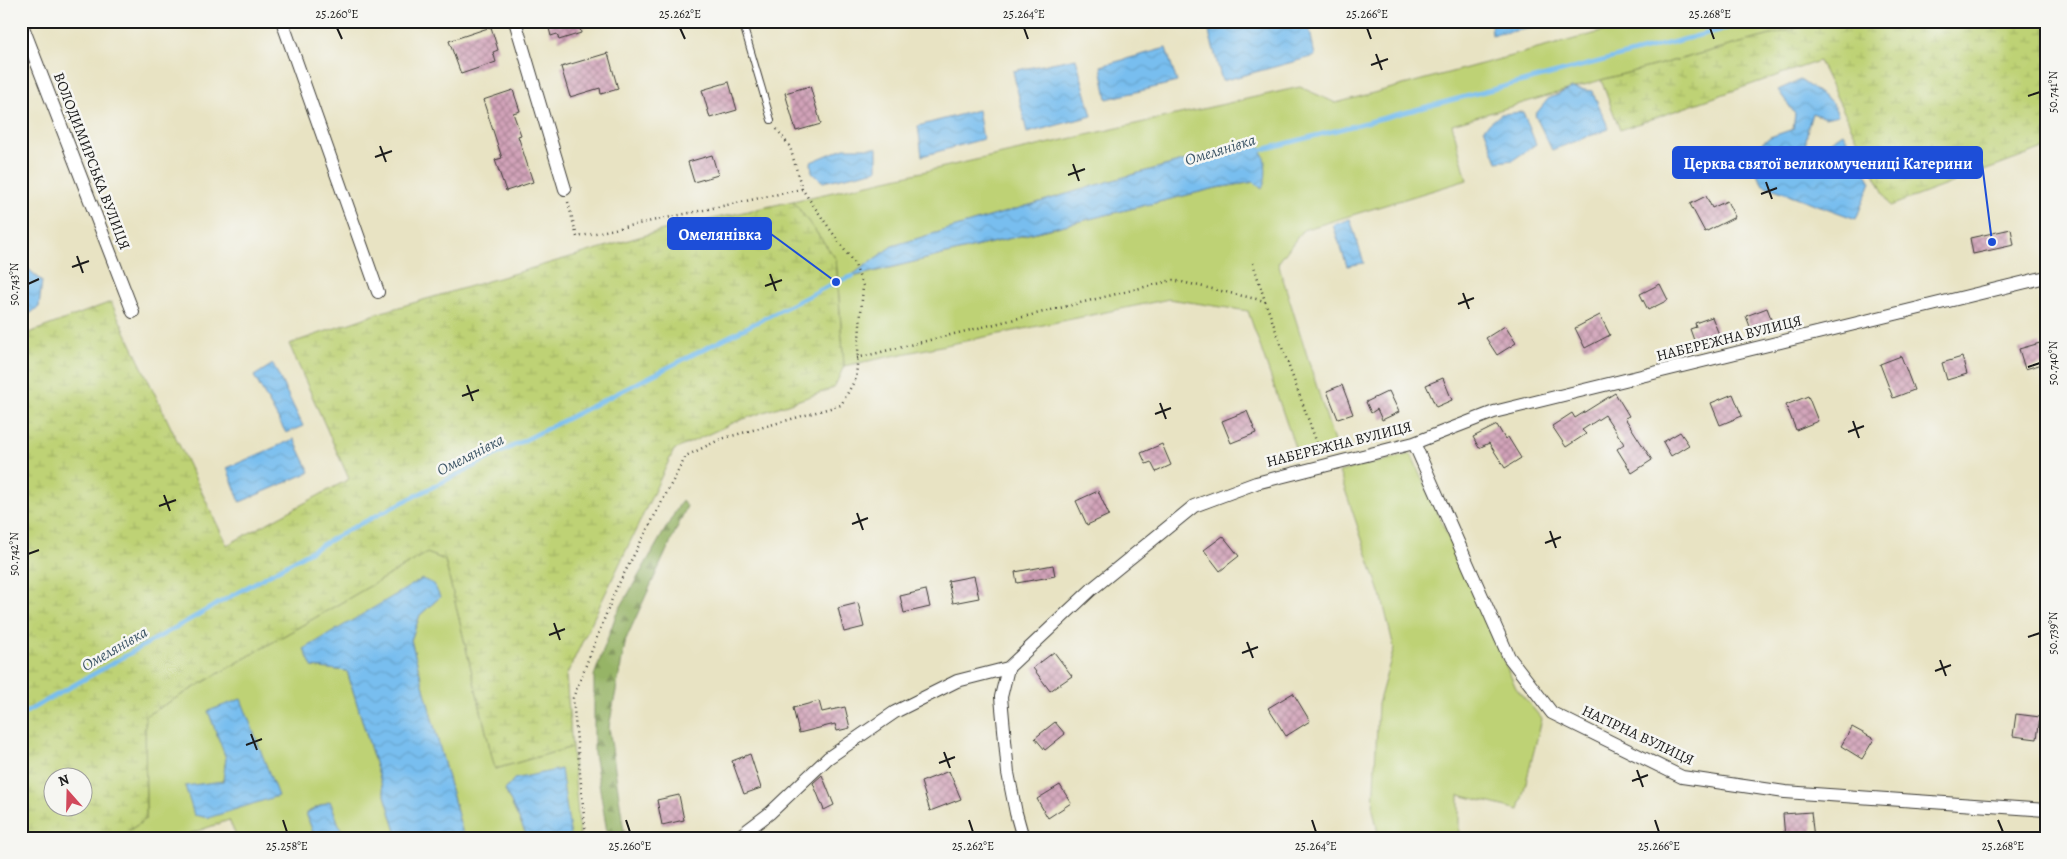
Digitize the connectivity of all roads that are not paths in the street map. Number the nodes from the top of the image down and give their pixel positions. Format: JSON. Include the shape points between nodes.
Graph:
{"nodes":[{"id":1,"x":282,"y":21,"type":"edge"},
{"id":2,"x":515,"y":21,"type":"edge"},
{"id":3,"x":742,"y":21,"type":"edge"},
{"id":4,"x":21,"y":22,"type":"edge"},
{"id":5,"x":771,"y":120,"type":"road end"},
{"id":6,"x":565,"y":189,"type":"road end"},
{"id":7,"x":2046,"y":277,"type":"edge"},
{"id":8,"x":378,"y":292,"type":"dead end"},
{"id":9,"x":133,"y":312,"type":"dead end"},
{"id":10,"x":1414,"y":443,"type":"junction"},
{"id":11,"x":1008,"y":668,"type":"junction"},
{"id":12,"x":2046,"y":810,"type":"edge"},
{"id":13,"x":737,"y":838,"type":"edge"},
{"id":14,"x":1023,"y":838,"type":"edge"}],
"edges":[{"from":1,"to":8,"type":"street"},
{"from":2,"to":6,"type":"street"},
{"from":3,"to":5,"type":"lane"},
{"from":4,"to":9,"type":"street","name":"ВОЛОДИМИРСЬКА ВУЛИЦЯ"},
{"from":7,"to":10,"type":"street","name":"НАБЕРЕЖНА ВУЛИЦЯ","via":[[1494,412]]},
{"from":10,"to":11,"type":"street","name":"НАБЕРЕЖНА ВУЛИЦЯ","via":[[1256,483],[1194,506],[1092,589]]},
{"from":10,"to":12,"type":"street","name":"НАГІРНА ВУЛИЦЯ","via":[[1510,657],[1552,713],[1682,777],[1785,792]]},
{"from":11,"to":13,"type":"street","name":"НАБЕРЕЖНА ВУЛИЦЯ","via":[[957,681],[895,712],[828,758]]},
{"from":11,"to":14,"type":"street","via":[[1001,697],[1008,773]]}]}
